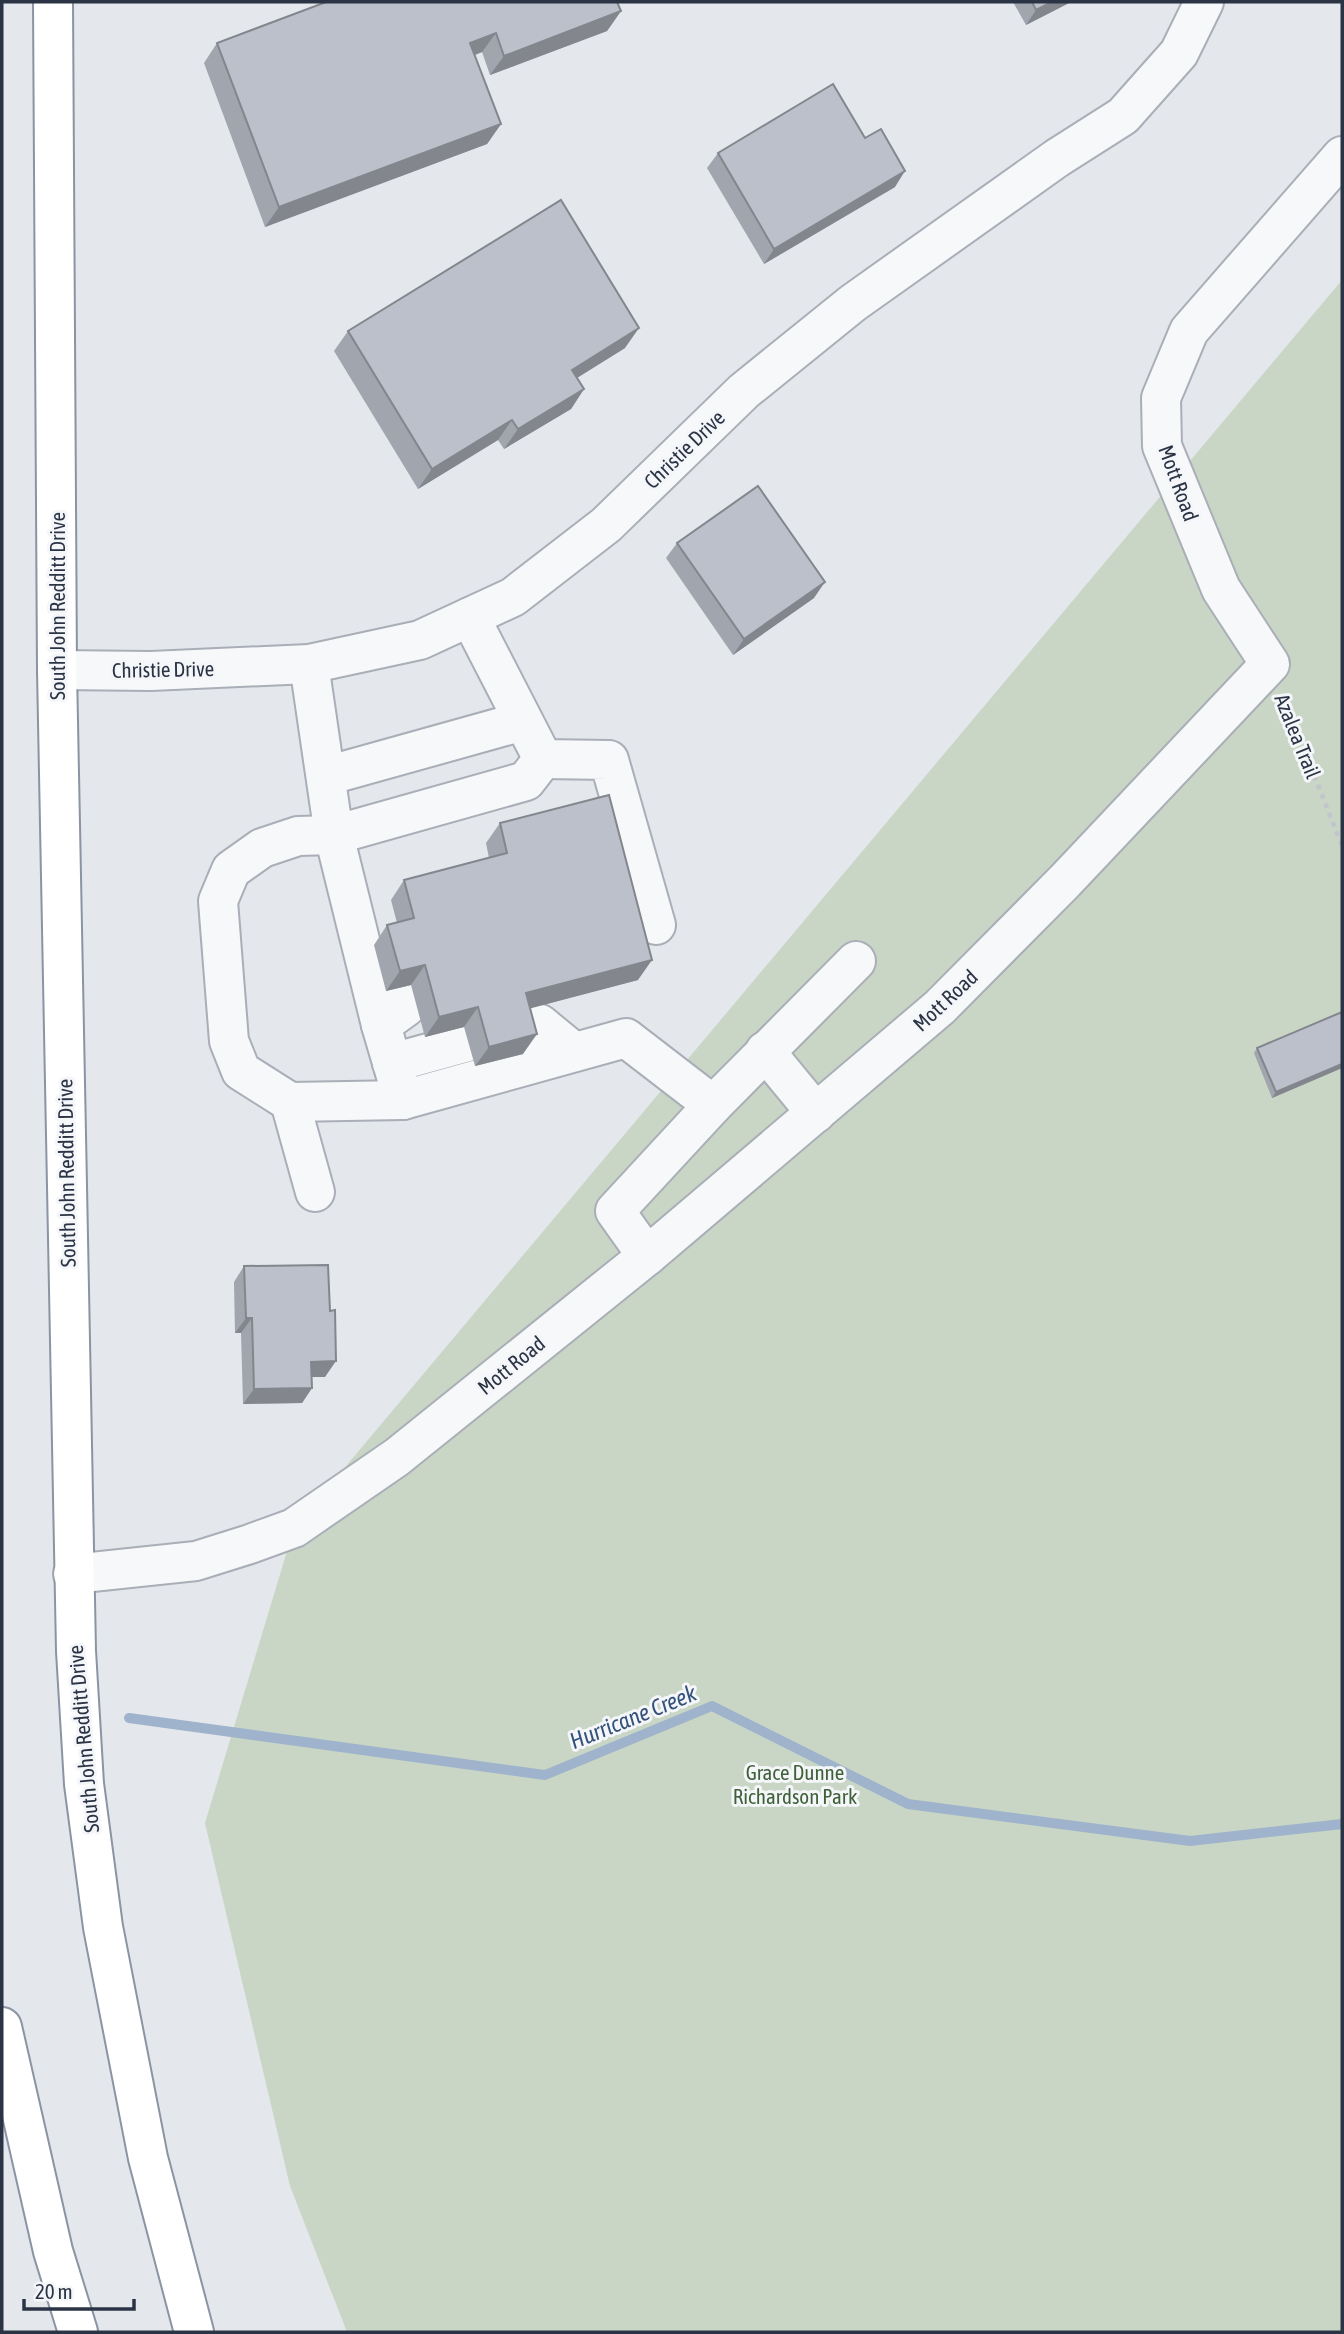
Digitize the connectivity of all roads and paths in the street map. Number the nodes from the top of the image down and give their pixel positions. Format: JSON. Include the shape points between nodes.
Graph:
{"nodes":[{"id":1,"x":53,"y":2,"type":"edge"},
{"id":2,"x":1204,"y":2,"type":"edge"},
{"id":3,"x":1342,"y":156,"type":"edge"},
{"id":4,"x":470,"y":617,"type":"junction"},
{"id":5,"x":309,"y":664,"type":"junction"},
{"id":6,"x":1270,"y":664,"type":"junction"},
{"id":7,"x":57,"y":670,"type":"junction"},
{"id":8,"x":523,"y":721,"type":"junction"},
{"id":9,"x":543,"y":758,"type":"junction"},
{"id":10,"x":327,"y":776,"type":"junction"},
{"id":11,"x":334,"y":835,"type":"junction"},
{"id":12,"x":1342,"y":846,"type":"edge"},
{"id":13,"x":355,"y":916,"type":"junction"},
{"id":14,"x":656,"y":925,"type":"dead end"},
{"id":15,"x":390,"y":940,"type":"edge"},
{"id":16,"x":856,"y":961,"type":"dead end"},
{"id":17,"x":401,"y":987,"type":"edge"},
{"id":18,"x":382,"y":1025,"type":"junction"},
{"id":19,"x":517,"y":1030,"type":"edge"},
{"id":20,"x":468,"y":1042,"type":"edge"},
{"id":21,"x":765,"y":1051,"type":"junction"},
{"id":22,"x":574,"y":1052,"type":"junction"},
{"id":23,"x":392,"y":1063,"type":"junction"},
{"id":24,"x":403,"y":1100,"type":"junction"},
{"id":25,"x":290,"y":1102,"type":"junction"},
{"id":26,"x":713,"y":1105,"type":"junction"},
{"id":27,"x":816,"y":1113,"type":"junction"},
{"id":28,"x":315,"y":1192,"type":"dead end"},
{"id":29,"x":648,"y":1256,"type":"junction"},
{"id":30,"x":73,"y":1574,"type":"junction"},
{"id":31,"x":2,"y":2028,"type":"edge"},
{"id":32,"x":78,"y":2332,"type":"edge"},
{"id":33,"x":194,"y":2332,"type":"edge"}],
"edges":[{"from":1,"to":7,"type":"highway","name":"South John Redditt Drive"},
{"from":2,"to":4,"type":"street","name":"Christie Drive","via":[[1179,53],[1124,116],[853,303],[744,391],[606,525],[513,597]]},
{"from":3,"to":6,"type":"street","name":"Mott Road","via":[[1189,331],[1161,398],[1161,446],[1222,589]]},
{"from":4,"to":5,"type":"street","name":"Christie Drive","via":[[420,640]]},
{"from":4,"to":8,"type":"street"},
{"from":5,"to":7,"type":"street","name":"Christie Drive"},
{"from":5,"to":10,"type":"street"},
{"from":6,"to":12,"type":"path","name":"Azalea Trail"},
{"from":6,"to":27,"type":"street","name":"Mott Road","via":[[940,1007]]},
{"from":7,"to":30,"type":"highway","name":"South John Redditt Drive"},
{"from":8,"to":9,"type":"street"},
{"from":8,"to":10,"type":"street"},
{"from":9,"to":11,"type":"street","via":[[526,781]]},
{"from":9,"to":14,"type":"street","via":[[608,760]]},
{"from":10,"to":11,"type":"street"},
{"from":11,"to":13,"type":"street"},
{"from":11,"to":25,"type":"street","via":[[298,836],[262,848],[231,870],[218,901],[229,1041],[241,1071]]},
{"from":13,"to":15,"type":"street","via":[[385,920]]},
{"from":13,"to":18,"type":"street"},
{"from":16,"to":21,"type":"street"},
{"from":17,"to":18,"type":"street","via":[[406,1007]]},
{"from":18,"to":23,"type":"street"},
{"from":19,"to":22,"type":"street","via":[[540,1024]]},
{"from":20,"to":23,"type":"street"},
{"from":21,"to":26,"type":"street"},
{"from":21,"to":27,"type":"street"},
{"from":22,"to":24,"type":"street"},
{"from":22,"to":26,"type":"street","via":[[626,1038]]},
{"from":23,"to":24,"type":"street"},
{"from":24,"to":25,"type":"street"},
{"from":25,"to":28,"type":"street"},
{"from":26,"to":29,"type":"street","via":[[615,1211]]},
{"from":27,"to":29,"type":"street","name":"Mott Road"},
{"from":29,"to":30,"type":"street","name":"Mott Road","via":[[397,1457],[294,1528],[196,1561]]},
{"from":30,"to":33,"type":"highway","name":"South John Redditt Drive","via":[[84,1784],[103,1927],[148,2158]]},
{"from":31,"to":32,"type":"highway","via":[[53,2251]]}]}
